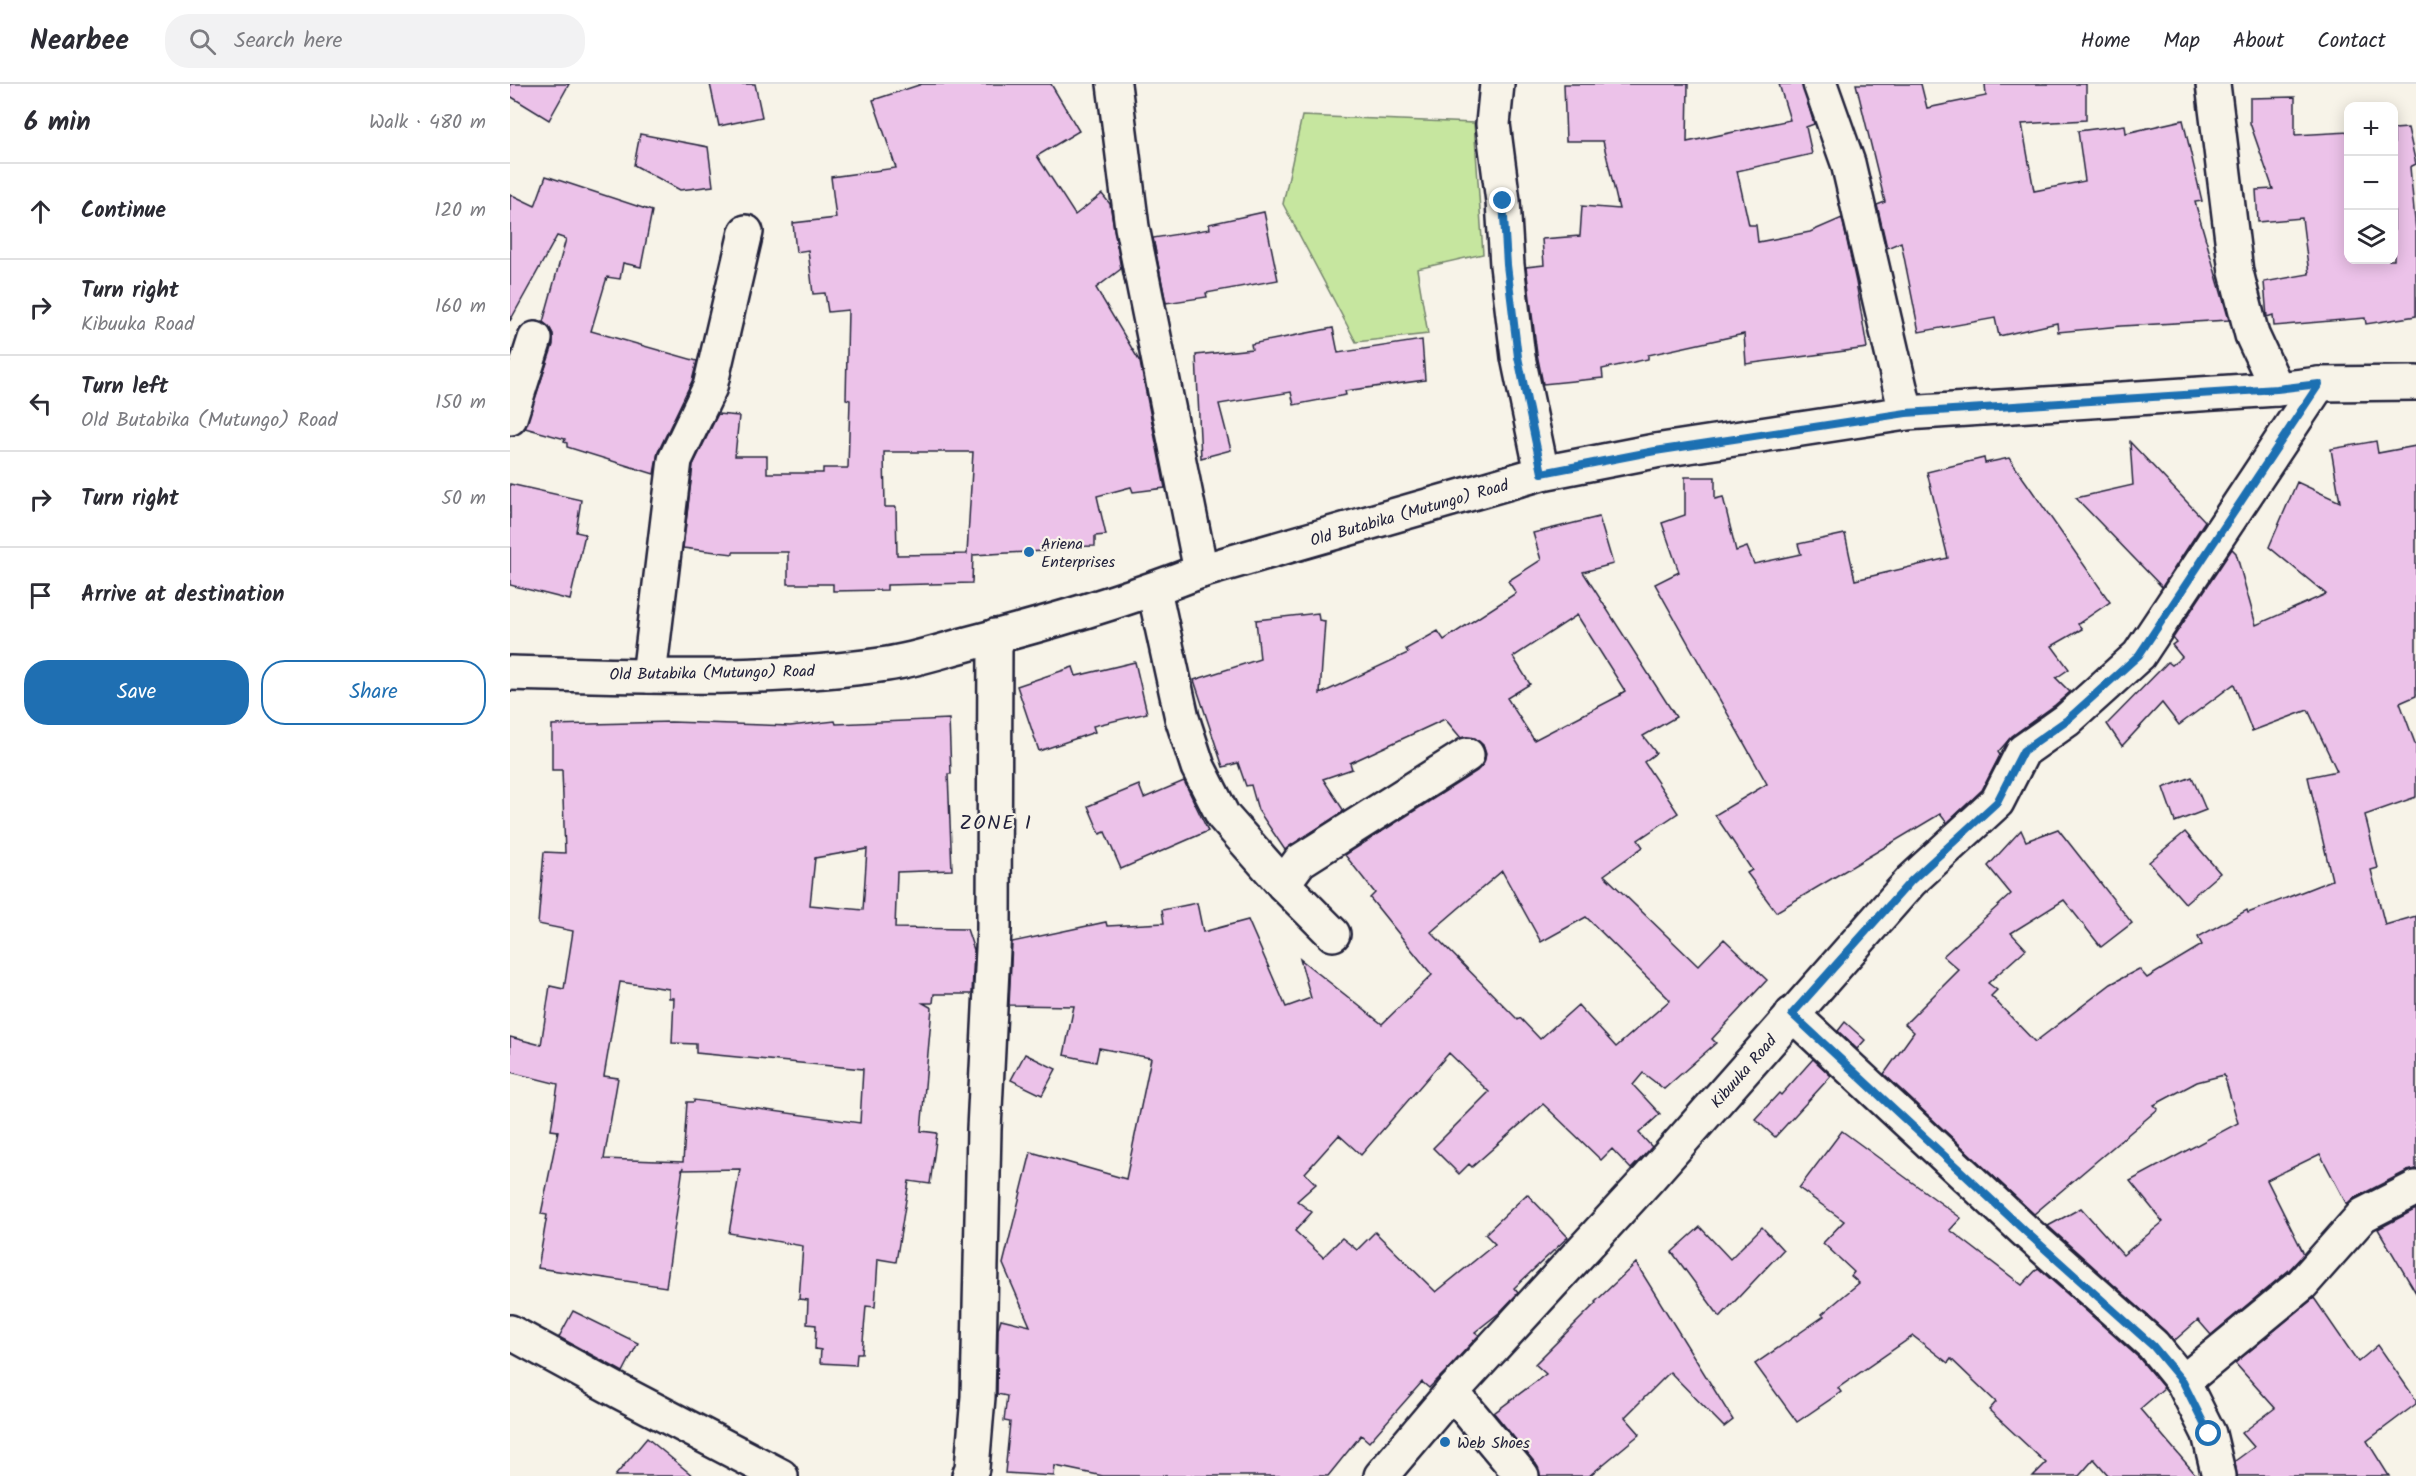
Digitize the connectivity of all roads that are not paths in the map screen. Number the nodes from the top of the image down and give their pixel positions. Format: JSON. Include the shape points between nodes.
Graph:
{"nodes":[{"id":1,"x":1114,"y":84,"type":"edge"},
{"id":2,"x":1497,"y":84,"type":"edge"},
{"id":3,"x":1820,"y":84,"type":"edge"},
{"id":4,"x":2213,"y":84,"type":"edge"},
{"id":5,"x":746,"y":232,"type":"dead end"},
{"id":6,"x":534,"y":339,"type":"dead end"},
{"id":7,"x":2416,"y":383,"type":"edge"},
{"id":8,"x":2319,"y":384,"type":"junction"},
{"id":9,"x":2277,"y":389,"type":"junction"},
{"id":10,"x":1906,"y":413,"type":"junction"},
{"id":11,"x":510,"y":418,"type":"edge"},
{"id":12,"x":1542,"y":473,"type":"junction"},
{"id":13,"x":1201,"y":571,"type":"junction"},
{"id":14,"x":1154,"y":590,"type":"junction"},
{"id":15,"x":995,"y":636,"type":"junction"},
{"id":16,"x":510,"y":673,"type":"edge"},
{"id":17,"x":649,"y":676,"type":"junction"},
{"id":18,"x":1467,"y":755,"type":"dead end"},
{"id":19,"x":1283,"y":884,"type":"junction"},
{"id":20,"x":1333,"y":934,"type":"dead end"},
{"id":21,"x":1792,"y":1014,"type":"junction"},
{"id":22,"x":2416,"y":1188,"type":"edge"},
{"id":23,"x":510,"y":1332,"type":"edge"},
{"id":24,"x":2183,"y":1382,"type":"junction"},
{"id":25,"x":1452,"y":1392,"type":"junction"},
{"id":26,"x":781,"y":1476,"type":"edge"},
{"id":27,"x":969,"y":1476,"type":"edge"},
{"id":28,"x":1381,"y":1476,"type":"edge"},
{"id":29,"x":1522,"y":1476,"type":"edge"},
{"id":30,"x":2219,"y":1476,"type":"edge"}],
"edges":[{"from":1,"to":13,"type":"street","via":[[1132,227]]},
{"from":2,"to":12,"type":"street","via":[[1494,124],[1507,265],[1518,357]]},
{"from":3,"to":10,"type":"street","via":[[1848,163]]},
{"from":4,"to":9,"type":"street","via":[[2236,272],[2252,335]]},
{"from":5,"to":17,"type":"street","via":[[710,387],[675,460]]},
{"from":6,"to":11,"type":"street"},
{"from":7,"to":8,"type":"street","name":"Old Butabika (Mutungo) Road"},
{"from":8,"to":9,"type":"street","name":"Old Butabika (Mutungo) Road"},
{"from":8,"to":21,"type":"street","name":"Kibuuka Road","via":[[2139,655],[2067,720],[2023,751],[1997,802],[1911,881]]},
{"from":9,"to":10,"type":"street","name":"Old Butabika (Mutungo) Road"},
{"from":10,"to":12,"type":"street","name":"Old Butabika (Mutungo) Road","via":[[1666,449]]},
{"from":12,"to":13,"type":"street","name":"Old Butabika (Mutungo) Road"},
{"from":13,"to":14,"type":"street","name":"Old Butabika (Mutungo) Road"},
{"from":14,"to":15,"type":"street","name":"Old Butabika (Mutungo) Road"},
{"from":14,"to":19,"type":"street","via":[[1182,718],[1198,767],[1223,816]]},
{"from":15,"to":17,"type":"street","name":"Old Butabika (Mutungo) Road","via":[[889,664],[771,675]]},
{"from":15,"to":27,"type":"street","via":[[994,929],[984,1129],[978,1397]]},
{"from":16,"to":17,"type":"street","name":"Old Butabika (Mutungo) Road"},
{"from":18,"to":19,"type":"street","via":[[1300,861]]},
{"from":19,"to":20,"type":"street"},
{"from":21,"to":24,"type":"street","via":[[2153,1346]]},
{"from":21,"to":25,"type":"street","name":"Kibuuka Road","via":[[1648,1179]]},
{"from":22,"to":24,"type":"street","via":[[2363,1215],[2302,1284]]},
{"from":23,"to":26,"type":"street"},
{"from":24,"to":30,"type":"street","via":[[2209,1434]]},
{"from":25,"to":28,"type":"street","name":"Kibuuka Road"},
{"from":25,"to":29,"type":"street"}]}
